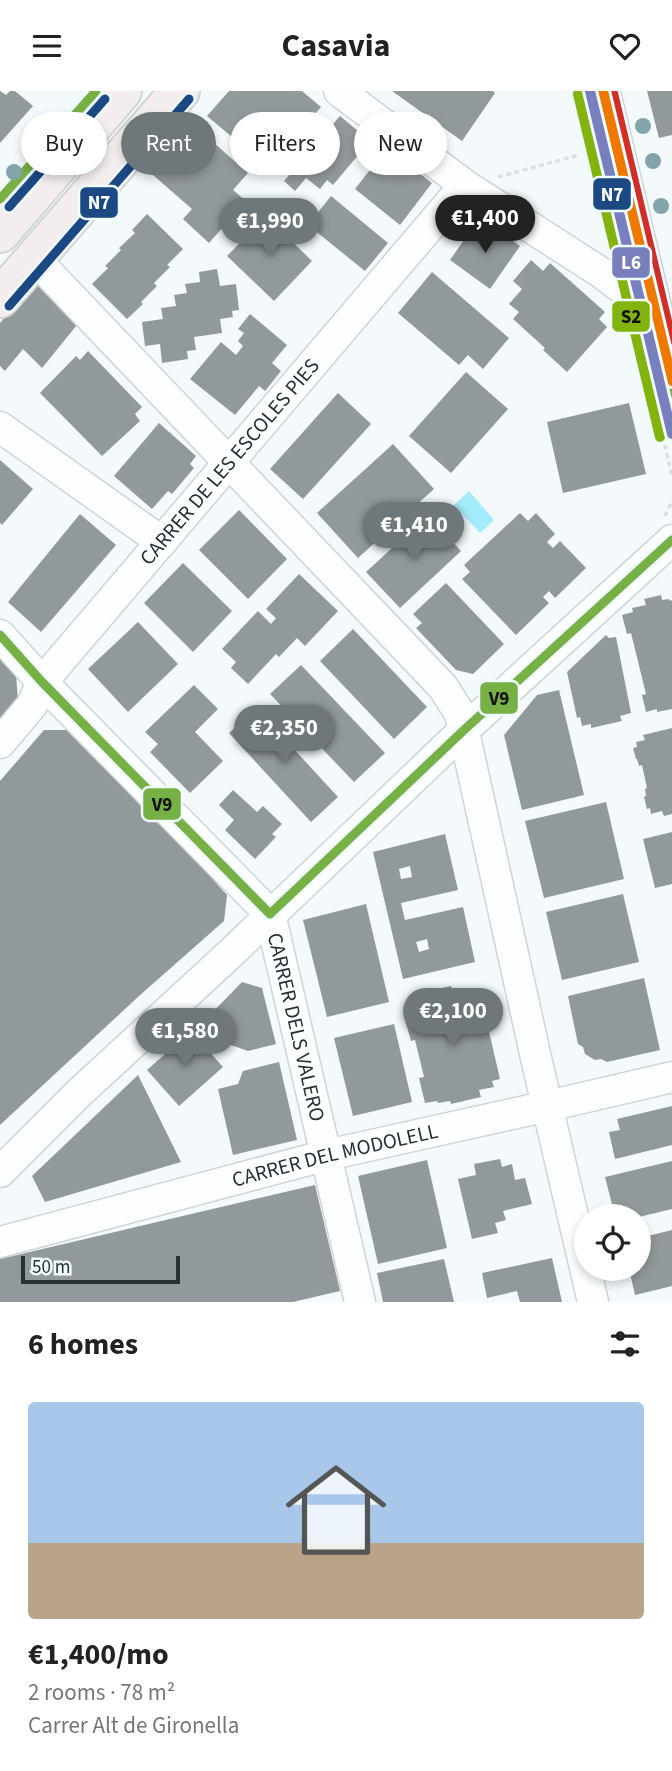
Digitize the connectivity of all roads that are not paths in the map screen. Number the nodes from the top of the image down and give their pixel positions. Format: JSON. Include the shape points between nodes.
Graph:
{"nodes":[{"id":1,"x":96,"y":91,"type":"edge"},
{"id":2,"x":122,"y":91,"type":"edge"},
{"id":3,"x":152,"y":91,"type":"edge"},
{"id":4,"x":180,"y":91,"type":"edge"},
{"id":5,"x":339,"y":91,"type":"edge"},
{"id":6,"x":600,"y":91,"type":"edge"},
{"id":7,"x":465,"y":185,"type":"junction"},
{"id":8,"x":0,"y":199,"type":"edge"},
{"id":9,"x":0,"y":233,"type":"edge"},
{"id":10,"x":17,"y":263,"type":"edge"},
{"id":11,"x":0,"y":298,"type":"edge"},
{"id":12,"x":652,"y":310,"type":"junction"},
{"id":13,"x":672,"y":393,"type":"edge"},
{"id":14,"x":0,"y":427,"type":"edge"},
{"id":15,"x":229,"y":464,"type":"junction"},
{"id":16,"x":672,"y":540,"type":"edge"},
{"id":17,"x":162,"y":542,"type":"junction"},
{"id":18,"x":0,"y":635,"type":"edge"},
{"id":19,"x":42,"y":682,"type":"junction"},
{"id":20,"x":464,"y":730,"type":"junction"},
{"id":21,"x":0,"y":743,"type":"edge"},
{"id":22,"x":270,"y":915,"type":"junction"},
{"id":23,"x":672,"y":1077,"type":"edge"},
{"id":24,"x":548,"y":1106,"type":"junction"},
{"id":25,"x":327,"y":1155,"type":"junction"},
{"id":26,"x":0,"y":1172,"type":"edge"},
{"id":27,"x":0,"y":1242,"type":"edge"},
{"id":28,"x":360,"y":1302,"type":"edge"},
{"id":29,"x":593,"y":1302,"type":"edge"}],
"edges":[{"from":1,"to":8,"type":"main road"},
{"from":2,"to":9,"type":"main road"},
{"from":3,"to":10,"type":"main road"},
{"from":4,"to":10,"type":"main road"},
{"from":5,"to":7,"type":"street"},
{"from":6,"to":12,"type":"main road"},
{"from":7,"to":12,"type":"street"},
{"from":7,"to":15,"type":"street","name":"CARRER DE LES ESCOLES PIES"},
{"from":10,"to":11,"type":"main road"},
{"from":10,"to":15,"type":"street"},
{"from":12,"to":13,"type":"main road"},
{"from":14,"to":17,"type":"street"},
{"from":15,"to":17,"type":"street","name":"CARRER DE LES ESCOLES PIES"},
{"from":15,"to":20,"type":"street","via":[[443,687]]},
{"from":16,"to":20,"type":"street"},
{"from":17,"to":19,"type":"street","name":"CARRER DE LES ESCOLES PIES"},
{"from":18,"to":19,"type":"street"},
{"from":19,"to":21,"type":"street","name":"CARRER DE LES ESCOLES PIES","via":[[32,705]]},
{"from":19,"to":22,"type":"street"},
{"from":20,"to":22,"type":"street"},
{"from":20,"to":24,"type":"street"},
{"from":22,"to":25,"type":"street","name":"CARRER DELS VALERO"},
{"from":22,"to":26,"type":"street"},
{"from":23,"to":24,"type":"street","name":"CARRER DEL MODOLELL"},
{"from":24,"to":25,"type":"street","name":"CARRER DEL MODOLELL"},
{"from":24,"to":29,"type":"street"},
{"from":25,"to":27,"type":"street","name":"CARRER DEL MODOLELL"},
{"from":25,"to":28,"type":"street","name":"CARRER DELS VALERO"}]}
